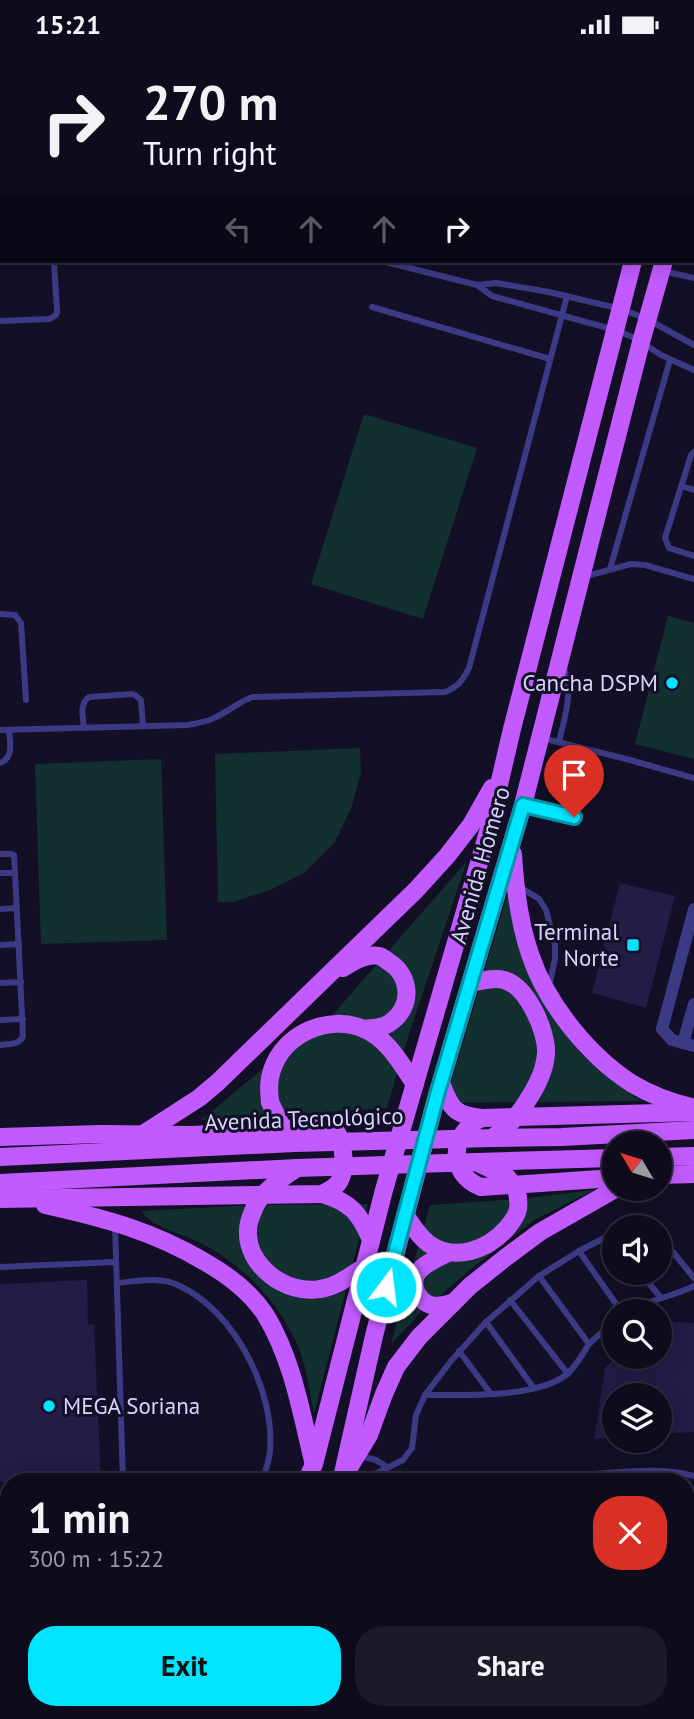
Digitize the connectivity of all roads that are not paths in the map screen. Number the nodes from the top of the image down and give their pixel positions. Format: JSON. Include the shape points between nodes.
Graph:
{"nodes":[{"id":1,"x":54,"y":263,"type":"edge"},
{"id":2,"x":390,"y":263,"type":"edge"},
{"id":3,"x":633,"y":263,"type":"edge"},
{"id":4,"x":663,"y":266,"type":"edge"},
{"id":5,"x":693,"y":276,"type":"edge"},
{"id":6,"x":477,"y":285,"type":"junction"},
{"id":7,"x":566,"y":296,"type":"junction"},
{"id":8,"x":372,"y":307,"type":"dead end"},
{"id":9,"x":621,"y":309,"type":"junction"},
{"id":10,"x":561,"y":316,"type":"junction"},
{"id":11,"x":648,"y":319,"type":"junction"},
{"id":12,"x":0,"y":321,"type":"edge"},
{"id":13,"x":615,"y":330,"type":"junction"},
{"id":14,"x":641,"y":342,"type":"junction"},
{"id":15,"x":694,"y":345,"type":"edge"},
{"id":16,"x":550,"y":359,"type":"junction"},
{"id":17,"x":670,"y":360,"type":"junction"},
{"id":18,"x":694,"y":370,"type":"edge"},
{"id":19,"x":694,"y":452,"type":"edge"},
{"id":20,"x":681,"y":486,"type":"junction"},
{"id":21,"x":694,"y":490,"type":"edge"},
{"id":22,"x":694,"y":557,"type":"edge"},
{"id":23,"x":610,"y":569,"type":"junction"},
{"id":24,"x":581,"y":578,"type":"junction"},
{"id":25,"x":694,"y":579,"type":"edge"},
{"id":26,"x":0,"y":614,"type":"edge"},
{"id":27,"x":560,"y":657,"type":"junction"},
{"id":28,"x":26,"y":700,"type":"dead end"},
{"id":29,"x":143,"y":726,"type":"junction"},
{"id":30,"x":84,"y":728,"type":"junction"},
{"id":31,"x":512,"y":729,"type":"junction"},
{"id":32,"x":0,"y":730,"type":"edge"},
{"id":33,"x":9,"y":730,"type":"junction"},
{"id":34,"x":540,"y":737,"type":"junction"},
{"id":35,"x":559,"y":742,"type":"junction"},
{"id":36,"x":0,"y":763,"type":"edge"},
{"id":37,"x":501,"y":773,"type":"junction"},
{"id":38,"x":694,"y":778,"type":"edge"},
{"id":39,"x":523,"y":805,"type":"junction"},
{"id":40,"x":574,"y":817,"type":"dead end"},
{"id":41,"x":513,"y":842,"type":"junction"},
{"id":42,"x":0,"y":854,"type":"edge"},
{"id":43,"x":0,"y":873,"type":"edge"},
{"id":44,"x":15,"y":873,"type":"junction"},
{"id":45,"x":516,"y":885,"type":"junction"},
{"id":46,"x":16,"y":908,"type":"junction"},
{"id":47,"x":0,"y":909,"type":"edge"},
{"id":48,"x":694,"y":909,"type":"edge"},
{"id":49,"x":19,"y":944,"type":"junction"},
{"id":50,"x":0,"y":945,"type":"edge"},
{"id":51,"x":21,"y":982,"type":"junction"},
{"id":52,"x":0,"y":983,"type":"edge"},
{"id":53,"x":471,"y":983,"type":"junction"},
{"id":54,"x":314,"y":989,"type":"junction"},
{"id":55,"x":548,"y":993,"type":"junction"},
{"id":56,"x":694,"y":1005,"type":"edge"},
{"id":57,"x":23,"y":1019,"type":"junction"},
{"id":58,"x":0,"y":1020,"type":"edge"},
{"id":59,"x":364,"y":1029,"type":"junction"},
{"id":60,"x":689,"y":1044,"type":"edge"},
{"id":61,"x":0,"y":1045,"type":"edge"},
{"id":62,"x":439,"y":1089,"type":"junction"},
{"id":63,"x":413,"y":1090,"type":"junction"},
{"id":64,"x":694,"y":1110,"type":"edge"},
{"id":65,"x":482,"y":1118,"type":"junction"},
{"id":66,"x":694,"y":1130,"type":"edge"},
{"id":67,"x":143,"y":1134,"type":"junction"},
{"id":68,"x":0,"y":1137,"type":"edge"},
{"id":69,"x":492,"y":1138,"type":"junction"},
{"id":70,"x":294,"y":1143,"type":"junction"},
{"id":71,"x":694,"y":1156,"type":"edge"},
{"id":72,"x":0,"y":1157,"type":"edge"},
{"id":73,"x":672,"y":1157,"type":"edge"},
{"id":74,"x":602,"y":1158,"type":"edge"},
{"id":75,"x":476,"y":1162,"type":"junction"},
{"id":76,"x":297,"y":1168,"type":"junction"},
{"id":77,"x":694,"y":1174,"type":"edge"},
{"id":78,"x":672,"y":1175,"type":"edge"},
{"id":79,"x":602,"y":1179,"type":"edge"},
{"id":80,"x":0,"y":1183,"type":"edge"},
{"id":81,"x":322,"y":1194,"type":"junction"},
{"id":82,"x":602,"y":1197,"type":"edge"},
{"id":83,"x":7,"y":1199,"type":"edge"},
{"id":84,"x":405,"y":1215,"type":"junction"},
{"id":85,"x":114,"y":1221,"type":"junction"},
{"id":86,"x":371,"y":1240,"type":"junction"},
{"id":87,"x":602,"y":1241,"type":"edge"},
{"id":88,"x":672,"y":1250,"type":"edge"},
{"id":89,"x":579,"y":1251,"type":"junction"},
{"id":90,"x":447,"y":1253,"type":"junction"},
{"id":91,"x":116,"y":1262,"type":"junction"},
{"id":92,"x":0,"y":1267,"type":"edge"},
{"id":93,"x":364,"y":1267,"type":"junction"},
{"id":94,"x":540,"y":1276,"type":"junction"},
{"id":95,"x":694,"y":1277,"type":"edge"},
{"id":96,"x":117,"y":1283,"type":"junction"},
{"id":97,"x":650,"y":1285,"type":"edge"},
{"id":98,"x":694,"y":1286,"type":"edge"},
{"id":99,"x":661,"y":1298,"type":"junction"},
{"id":100,"x":613,"y":1299,"type":"edge"},
{"id":101,"x":657,"y":1299,"type":"edge"},
{"id":102,"x":510,"y":1300,"type":"junction"},
{"id":103,"x":453,"y":1303,"type":"junction"},
{"id":104,"x":486,"y":1322,"type":"junction"},
{"id":105,"x":602,"y":1332,"type":"edge"},
{"id":106,"x":589,"y":1344,"type":"junction"},
{"id":107,"x":459,"y":1351,"type":"junction"},
{"id":108,"x":568,"y":1374,"type":"junction"},
{"id":109,"x":533,"y":1387,"type":"junction"},
{"id":110,"x":491,"y":1394,"type":"junction"},
{"id":111,"x":425,"y":1395,"type":"junction"},
{"id":112,"x":358,"y":1455,"type":"junction"},
{"id":113,"x":314,"y":1464,"type":"junction"},
{"id":114,"x":387,"y":1467,"type":"junction"},
{"id":115,"x":636,"y":1471,"type":"joint"},
{"id":116,"x":667,"y":1472,"type":"joint"},
{"id":117,"x":123,"y":1473,"type":"edge"},
{"id":118,"x":264,"y":1473,"type":"edge"},
{"id":119,"x":310,"y":1473,"type":"edge"},
{"id":120,"x":315,"y":1473,"type":"edge"},
{"id":121,"x":343,"y":1473,"type":"edge"},
{"id":122,"x":346,"y":1473,"type":"edge"},
{"id":123,"x":377,"y":1473,"type":"edge"},
{"id":124,"x":604,"y":1473,"type":"edge"},
{"id":125,"x":674,"y":1473,"type":"edge"}],
"edges":[{"from":1,"to":12,"type":"lane","via":[[56,315]]},
{"from":2,"to":6,"type":"lane"},
{"from":3,"to":9,"type":"main road","name":"Avenida Homero"},
{"from":4,"to":5,"type":"lane"},
{"from":4,"to":11,"type":"main road","name":"Avenida Homero"},
{"from":6,"to":7,"type":"lane","via":[[496,283]]},
{"from":6,"to":10,"type":"lane","via":[[492,296]]},
{"from":7,"to":9,"type":"lane"},
{"from":7,"to":10,"type":"lane"},
{"from":8,"to":16,"type":"lane"},
{"from":9,"to":11,"type":"lane"},
{"from":9,"to":13,"type":"main road","name":"Avenida Homero"},
{"from":10,"to":13,"type":"lane"},
{"from":10,"to":16,"type":"lane"},
{"from":11,"to":14,"type":"main road","name":"Avenida Homero"},
{"from":11,"to":15,"type":"lane"},
{"from":13,"to":14,"type":"lane"},
{"from":13,"to":31,"type":"main road","name":"Avenida Homero"},
{"from":14,"to":17,"type":"lane"},
{"from":14,"to":24,"type":"main road","name":"Avenida Homero"},
{"from":16,"to":29,"type":"lane","via":[[469,668],[455,688],[445,692],[253,697],[204,722]]},
{"from":17,"to":18,"type":"lane"},
{"from":17,"to":23,"type":"lane"},
{"from":19,"to":20,"type":"lane"},
{"from":20,"to":21,"type":"lane"},
{"from":20,"to":22,"type":"lane","via":[[665,538],[668,548]]},
{"from":23,"to":24,"type":"lane"},
{"from":23,"to":25,"type":"lane","via":[[645,565]]},
{"from":24,"to":27,"type":"main road","name":"Avenida Homero"},
{"from":26,"to":28,"type":"lane","via":[[15,615],[22,623]]},
{"from":27,"to":34,"type":"main road","name":"Avenida Homero"},
{"from":27,"to":35,"type":"lane","via":[[569,698]]},
{"from":29,"to":30,"type":"lane"},
{"from":29,"to":30,"type":"lane","via":[[141,700],[132,694],[86,699]]},
{"from":30,"to":33,"type":"lane"},
{"from":31,"to":34,"type":"main road"},
{"from":31,"to":37,"type":"main road","name":"Avenida Homero"},
{"from":32,"to":33,"type":"lane"},
{"from":33,"to":36,"type":"lane","via":[[9,755]]},
{"from":34,"to":35,"type":"lane"},
{"from":34,"to":39,"type":"main road","name":"Avenida Homero"},
{"from":35,"to":38,"type":"lane"},
{"from":37,"to":54,"type":"main road","via":[[447,856]]},
{"from":37,"to":63,"type":"main road","name":"Avenida Homero","via":[[476,877]]},
{"from":39,"to":40,"type":"lane"},
{"from":39,"to":41,"type":"main road","name":"Avenida Homero"},
{"from":41,"to":45,"type":"main road"},
{"from":41,"to":53,"type":"main road","name":"Avenida Homero"},
{"from":42,"to":44,"type":"lane","via":[[15,857]]},
{"from":43,"to":44,"type":"lane"},
{"from":44,"to":46,"type":"lane"},
{"from":45,"to":55,"type":"main road","via":[[520,919]]},
{"from":45,"to":55,"type":"lane","via":[[539,899],[546,910],[555,945]]},
{"from":46,"to":47,"type":"lane"},
{"from":46,"to":49,"type":"lane"},
{"from":48,"to":60,"type":"street","via":[[662,1029],[672,1040]]},
{"from":49,"to":50,"type":"lane"},
{"from":49,"to":51,"type":"lane"},
{"from":51,"to":52,"type":"lane"},
{"from":51,"to":57,"type":"lane"},
{"from":53,"to":62,"type":"main road","name":"Avenida Homero"},
{"from":53,"to":69,"type":"main road","bridge":true,"via":[[503,979],[513,984],[537,1016],[546,1052],[535,1089],[508,1127]]},
{"from":54,"to":59,"type":"main road","via":[[360,958],[379,955],[392,964],[408,989],[401,1011],[389,1024]]},
{"from":54,"to":67,"type":"main road","via":[[218,1082]]},
{"from":55,"to":64,"type":"main road","via":[[577,1034],[606,1063],[656,1096]]},
{"from":56,"to":60,"type":"street"},
{"from":57,"to":58,"type":"lane"},
{"from":57,"to":61,"type":"lane","via":[[22,1040]]},
{"from":59,"to":63,"type":"main road","via":[[387,1045]]},
{"from":59,"to":70,"type":"main road","bridge":true,"via":[[345,1023],[311,1029],[292,1041],[278,1058],[271,1071],[270,1102]]},
{"from":62,"to":65,"type":"main road","via":[[458,1112]]},
{"from":62,"to":84,"type":"main road","name":"Avenida Homero"},
{"from":63,"to":86,"type":"main road","name":"Avenida Homero"},
{"from":64,"to":65,"type":"main road"},
{"from":65,"to":79,"type":"main road","via":[[466,1128],[457,1150],[463,1175],[472,1183],[481,1187]]},
{"from":66,"to":69,"type":"main road","name":"Avenida Tecnológico"},
{"from":67,"to":68,"type":"main road"},
{"from":67,"to":81,"type":"main road","via":[[330,1126],[339,1135],[343,1168],[335,1187]]},
{"from":69,"to":70,"type":"main road","name":"Avenida Tecnológico","bridge":true},
{"from":70,"to":72,"type":"main road","name":"Avenida Tecnológico"},
{"from":71,"to":73,"type":"main road"},
{"from":74,"to":75,"type":"main road"},
{"from":75,"to":76,"type":"main road","bridge":true},
{"from":75,"to":90,"type":"main road","bridge":true,"via":[[506,1176],[516,1188],[518,1210],[502,1234],[485,1245]]},
{"from":76,"to":80,"type":"main road"},
{"from":76,"to":93,"type":"main road","bridge":true,"via":[[265,1192],[250,1218],[249,1242],[261,1265],[282,1283],[307,1290],[330,1287]]},
{"from":77,"to":78,"type":"main road"},
{"from":81,"to":83,"type":"main road"},
{"from":81,"to":86,"type":"main road","via":[[357,1213]]},
{"from":82,"to":103,"type":"main road","via":[[540,1232]]},
{"from":83,"to":85,"type":"main road"},
{"from":84,"to":90,"type":"main road","via":[[420,1236]]},
{"from":84,"to":121,"type":"main road","name":"Avenida Homero"},
{"from":85,"to":91,"type":"lane"},
{"from":85,"to":113,"type":"main road","via":[[184,1249],[251,1296],[287,1360]]},
{"from":86,"to":93,"type":"main road","name":"Avenida Homero"},
{"from":87,"to":89,"type":"lane"},
{"from":88,"to":95,"type":"lane"},
{"from":89,"to":94,"type":"lane"},
{"from":89,"to":100,"type":"lane"},
{"from":90,"to":103,"type":"main road","via":[[420,1270],[415,1291],[438,1307]]},
{"from":91,"to":92,"type":"lane"},
{"from":91,"to":96,"type":"lane"},
{"from":93,"to":113,"type":"main road","name":"Avenida Homero"},
{"from":94,"to":102,"type":"lane"},
{"from":94,"to":106,"type":"lane"},
{"from":96,"to":117,"type":"lane"},
{"from":96,"to":118,"type":"lane","via":[[152,1280],[180,1286],[208,1306],[241,1343],[267,1412],[270,1452]]},
{"from":97,"to":99,"type":"lane"},
{"from":98,"to":99,"type":"lane"},
{"from":99,"to":101,"type":"lane"},
{"from":102,"to":104,"type":"lane"},
{"from":102,"to":108,"type":"lane"},
{"from":103,"to":112,"type":"main road","via":[[396,1367]]},
{"from":104,"to":107,"type":"lane"},
{"from":104,"to":109,"type":"lane"},
{"from":105,"to":106,"type":"lane"},
{"from":106,"to":108,"type":"lane"},
{"from":107,"to":110,"type":"lane"},
{"from":107,"to":111,"type":"lane"},
{"from":108,"to":109,"type":"lane"},
{"from":109,"to":110,"type":"lane"},
{"from":110,"to":111,"type":"lane"},
{"from":111,"to":114,"type":"lane","via":[[409,1454]]},
{"from":112,"to":114,"type":"lane"},
{"from":112,"to":122,"type":"main road"},
{"from":113,"to":119,"type":"main road","name":"Avenida Homero"},
{"from":113,"to":120,"type":"main road","name":"Avenida Homero"},
{"from":114,"to":123,"type":"lane"},
{"from":115,"to":116,"type":"lane"},
{"from":115,"to":124,"type":"lane"},
{"from":116,"to":125,"type":"lane"}]}
